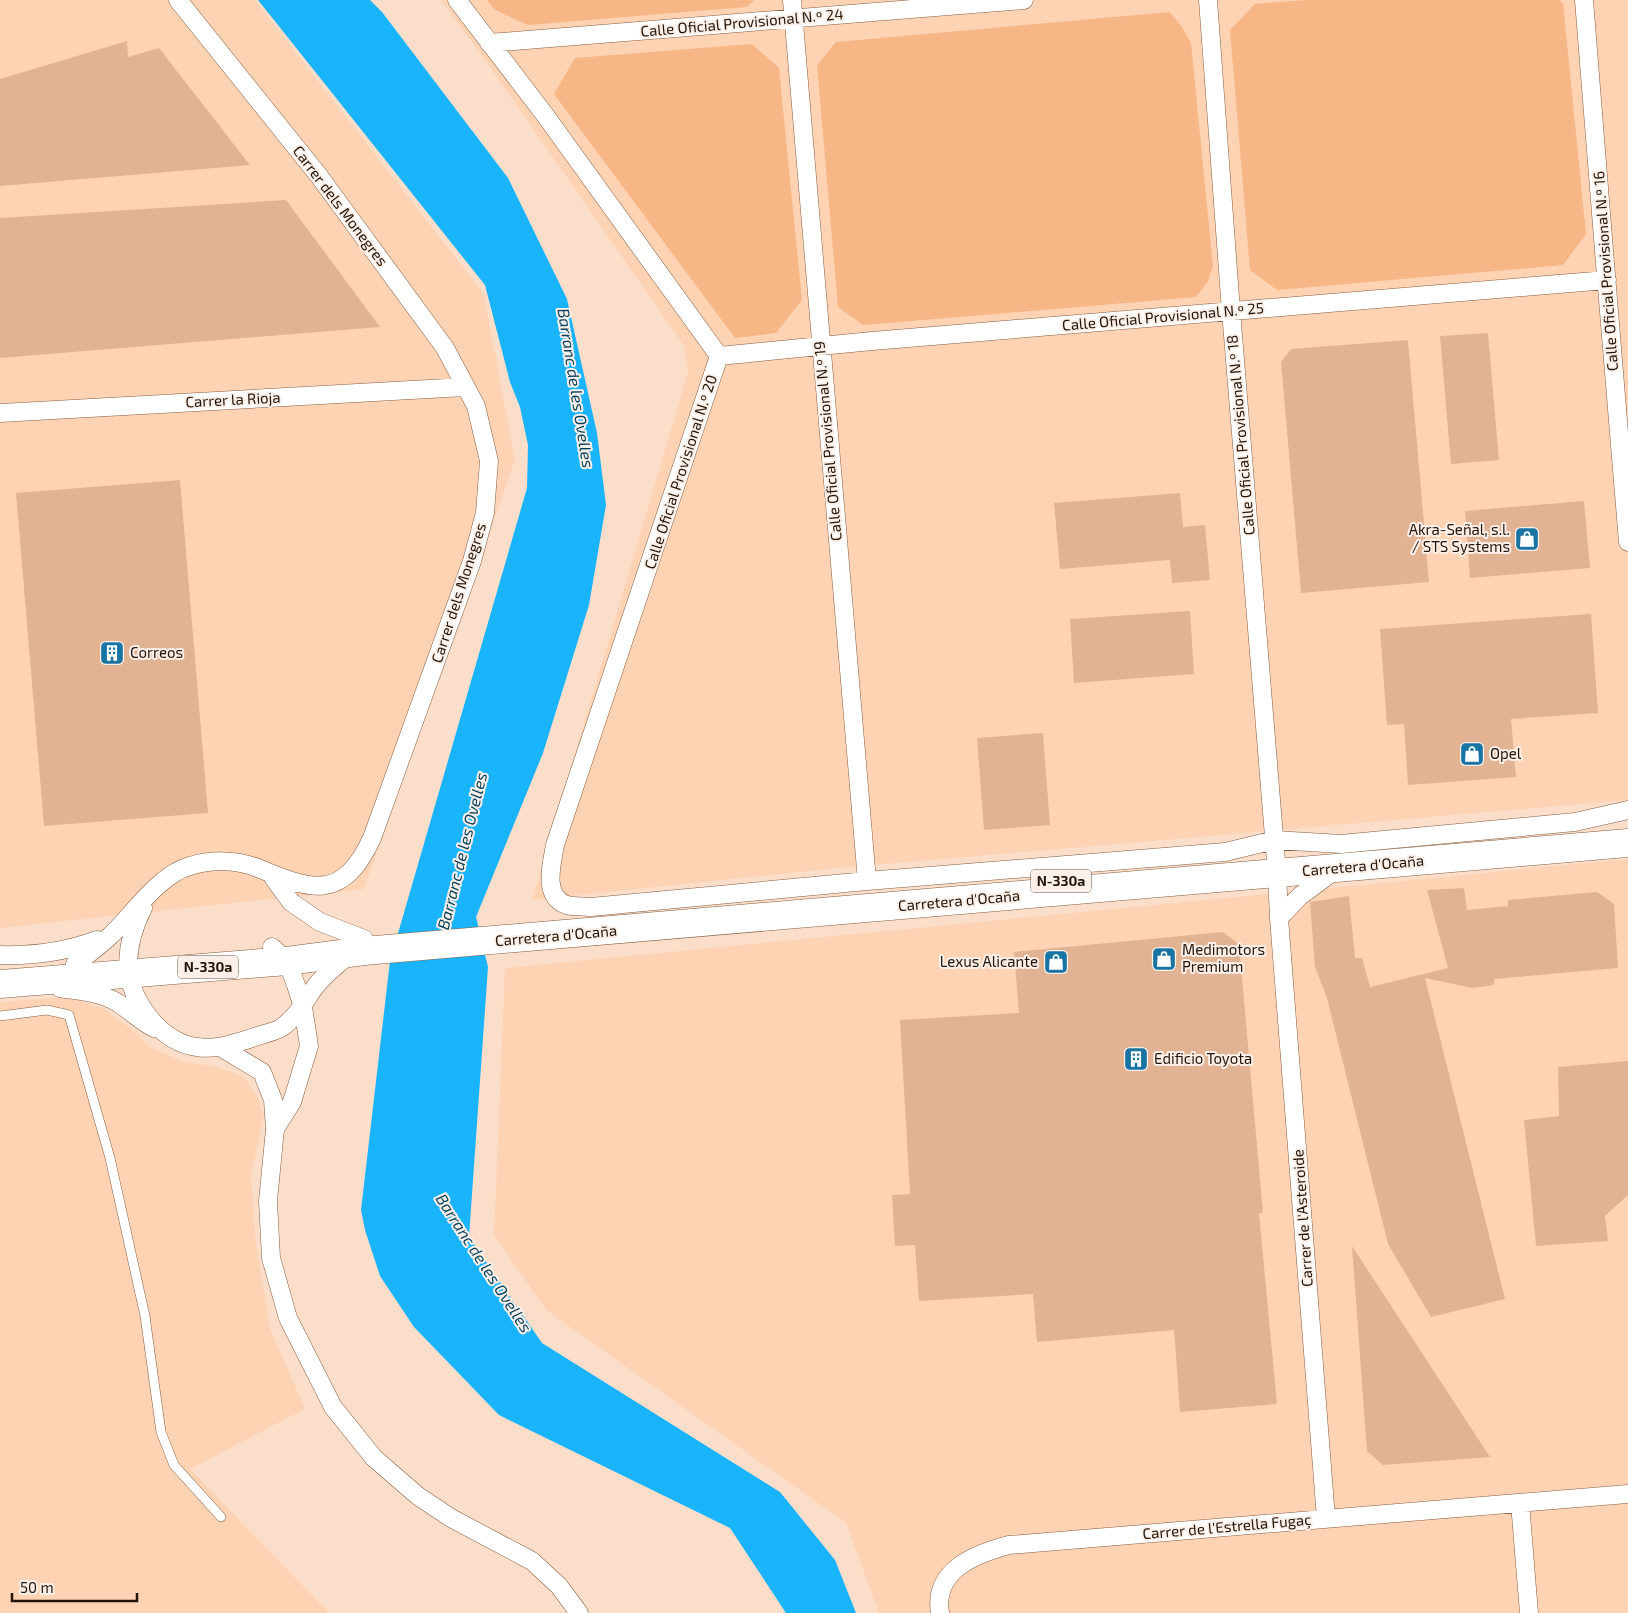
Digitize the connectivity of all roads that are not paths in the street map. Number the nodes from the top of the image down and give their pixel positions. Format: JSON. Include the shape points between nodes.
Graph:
{"nodes":[{"id":1,"x":178,"y":0,"type":"edge"},
{"id":2,"x":457,"y":0,"type":"edge"},
{"id":3,"x":792,"y":0,"type":"edge"},
{"id":4,"x":1024,"y":0,"type":"edge"},
{"id":5,"x":1208,"y":0,"type":"edge"},
{"id":6,"x":1584,"y":0,"type":"edge"},
{"id":7,"x":793,"y":18,"type":"junction"},
{"id":8,"x":489,"y":43,"type":"junction"},
{"id":9,"x":1607,"y":280,"type":"junction"},
{"id":10,"x":1231,"y":312,"type":"junction"},
{"id":11,"x":821,"y":345,"type":"junction"},
{"id":12,"x":719,"y":356,"type":"junction"},
{"id":13,"x":465,"y":387,"type":"junction"},
{"id":14,"x":0,"y":413,"type":"edge"},
{"id":15,"x":1628,"y":542,"type":"edge"},
{"id":16,"x":1628,"y":810,"type":"edge"},
{"id":17,"x":1628,"y":841,"type":"edge"},
{"id":18,"x":1276,"y":859,"type":"junction"},
{"id":19,"x":1339,"y":868,"type":"junction"},
{"id":20,"x":272,"y":876,"type":"junction"},
{"id":21,"x":867,"y":881,"type":"junction"},
{"id":22,"x":151,"y":892,"type":"junction"},
{"id":23,"x":554,"y":894,"type":"joint"},
{"id":24,"x":1279,"y":918,"type":"junction"},
{"id":25,"x":110,"y":936,"type":"junction"},
{"id":26,"x":359,"y":948,"type":"junction"},
{"id":27,"x":279,"y":954,"type":"junction"},
{"id":28,"x":0,"y":955,"type":"edge"},
{"id":29,"x":36,"y":961,"type":"junction"},
{"id":30,"x":76,"y":964,"type":"junction"},
{"id":31,"x":129,"y":966,"type":"junction"},
{"id":32,"x":0,"y":971,"type":"edge"},
{"id":33,"x":0,"y":984,"type":"edge"},
{"id":34,"x":0,"y":992,"type":"edge"},
{"id":35,"x":303,"y":1007,"type":"junction"},
{"id":36,"x":0,"y":1016,"type":"edge"},
{"id":37,"x":160,"y":1031,"type":"junction"},
{"id":38,"x":222,"y":1048,"type":"junction"},
{"id":39,"x":275,"y":1129,"type":"junction"},
{"id":40,"x":1628,"y":1494,"type":"edge"},
{"id":41,"x":1520,"y":1502,"type":"junction"},
{"id":42,"x":221,"y":1517,"type":"dead end"},
{"id":43,"x":1326,"y":1518,"type":"junction"},
{"id":44,"x":579,"y":1613,"type":"edge"},
{"id":45,"x":940,"y":1613,"type":"edge"},
{"id":46,"x":1529,"y":1613,"type":"edge"}],
"edges":[{"from":1,"to":13,"type":"street","name":"Carrer dels Monegres","via":[[319,176],[444,348]]},
{"from":2,"to":8,"type":"street","name":"Calle Oficial Provisional N.º 20"},
{"from":3,"to":7,"type":"street","name":"Calle Oficial Provisional N.º 19"},
{"from":4,"to":7,"type":"street","name":"Calle Oficial Provisional N.º 24"},
{"from":5,"to":10,"type":"street","name":"Calle Oficial Provisional N.º 18"},
{"from":6,"to":9,"type":"street","name":"Calle Oficial Provisional N.º 16"},
{"from":7,"to":8,"type":"street","name":"Calle Oficial Provisional N.º 24"},
{"from":7,"to":11,"type":"street","name":"Calle Oficial Provisional N.º 19"},
{"from":8,"to":12,"type":"street","name":"Calle Oficial Provisional N.º 20","via":[[546,115]]},
{"from":9,"to":10,"type":"street","name":"Calle Oficial Provisional N.º 25"},
{"from":9,"to":15,"type":"street","name":"Calle Oficial Provisional N.º 16"},
{"from":10,"to":11,"type":"street","name":"Calle Oficial Provisional N.º 25"},
{"from":10,"to":18,"type":"street","name":"Calle Oficial Provisional N.º 18"},
{"from":11,"to":12,"type":"street","name":"Calle Oficial Provisional N.º 25"},
{"from":11,"to":21,"type":"street","name":"Calle Oficial Provisional N.º 19"},
{"from":12,"to":23,"type":"street","name":"Calle Oficial Provisional N.º 20","via":[[555,845],[550,879]]},
{"from":13,"to":14,"type":"street","name":"Carrer la Rioja"},
{"from":13,"to":20,"type":"street","name":"Carrer dels Monegres","via":[[476,406],[489,461],[485,513],[472,562],[372,838],[363,858],[347,875],[328,885],[310,888]]},
{"from":16,"to":18,"type":"street","name":"Carretera d'Ocaña","via":[[1575,822],[1342,844]]},
{"from":17,"to":18,"type":"main road","name":"Carretera d'Ocaña","number":"N-330a"},
{"from":17,"to":19,"type":"main road","name":"Carretera d'Ocaña","number":"N-330a"},
{"from":18,"to":19,"type":"main road","name":"Carretera d'Ocaña","number":"N-330a"},
{"from":18,"to":21,"type":"street","name":"Carretera d'Ocaña","via":[[1225,852]]},
{"from":18,"to":24,"type":"street","name":"Carrer de l'Asteroide"},
{"from":18,"to":26,"type":"main road","name":"Carretera d'Ocaña","number":"N-330a"},
{"from":19,"to":24,"type":"street","via":[[1300,896]]},
{"from":20,"to":22,"type":"street","name":"Carrer dels Monegres","via":[[234,862],[209,861],[188,866]]},
{"from":20,"to":26,"type":"street","name":"Carretera d'Ocaña","via":[[291,902]]},
{"from":21,"to":23,"type":"street","name":"Carretera d'Ocaña","via":[[591,907],[566,905]]},
{"from":22,"to":25,"type":"street","name":"Carretera d'Ocaña"},
{"from":22,"to":31,"type":"street","via":[[134,927]]},
{"from":24,"to":43,"type":"street","name":"Carrer de l'Asteroide"},
{"from":25,"to":29,"type":"street","name":"Carretera d'Ocaña"},
{"from":25,"to":30,"type":"street"},
{"from":26,"to":27,"type":"main road","name":"Carretera d'Ocaña","number":"N-330a"},
{"from":26,"to":35,"type":"street","via":[[313,990]]},
{"from":27,"to":31,"type":"main road","name":"Carretera d'Ocaña","number":"N-330a"},
{"from":27,"to":35,"type":"street"},
{"from":28,"to":29,"type":"street","name":"Carretera d'Ocaña"},
{"from":29,"to":30,"type":"main road","name":"Carretera d'Ocaña","number":"N-330a"},
{"from":29,"to":32,"type":"main road","name":"Carretera d'Ocaña","number":"N-330a"},
{"from":30,"to":31,"type":"main road","name":"Carretera d'Ocaña","number":"N-330a"},
{"from":31,"to":33,"type":"main road","name":"Carretera d'Ocaña","number":"N-330a"},
{"from":31,"to":37,"type":"street","via":[[132,985]]},
{"from":34,"to":37,"type":"street","via":[[55,987],[90,992],[117,1002],[139,1020]]},
{"from":35,"to":38,"type":"street","via":[[280,1028]]},
{"from":35,"to":39,"type":"street","via":[[310,1046],[292,1102]]},
{"from":36,"to":42,"type":"lane","via":[[47,1010],[69,1015],[116,1186],[145,1316],[161,1432],[174,1465]]},
{"from":37,"to":38,"type":"street","via":[[196,1047]]},
{"from":38,"to":39,"type":"street","via":[[262,1072],[273,1100]]},
{"from":39,"to":44,"type":"street","via":[[268,1201],[272,1258],[288,1318],[333,1407],[374,1458],[418,1496],[451,1518],[532,1561],[559,1586]]},
{"from":40,"to":41,"type":"street","name":"Carrer de l'Estrella Fugaç"},
{"from":41,"to":43,"type":"street","name":"Carrer de l'Estrella Fugaç"},
{"from":41,"to":46,"type":"street"},
{"from":43,"to":45,"type":"street","name":"Carrer de l'Estrella Fugaç","via":[[1009,1545],[984,1551],[958,1565],[945,1579],[938,1604]]}]}
